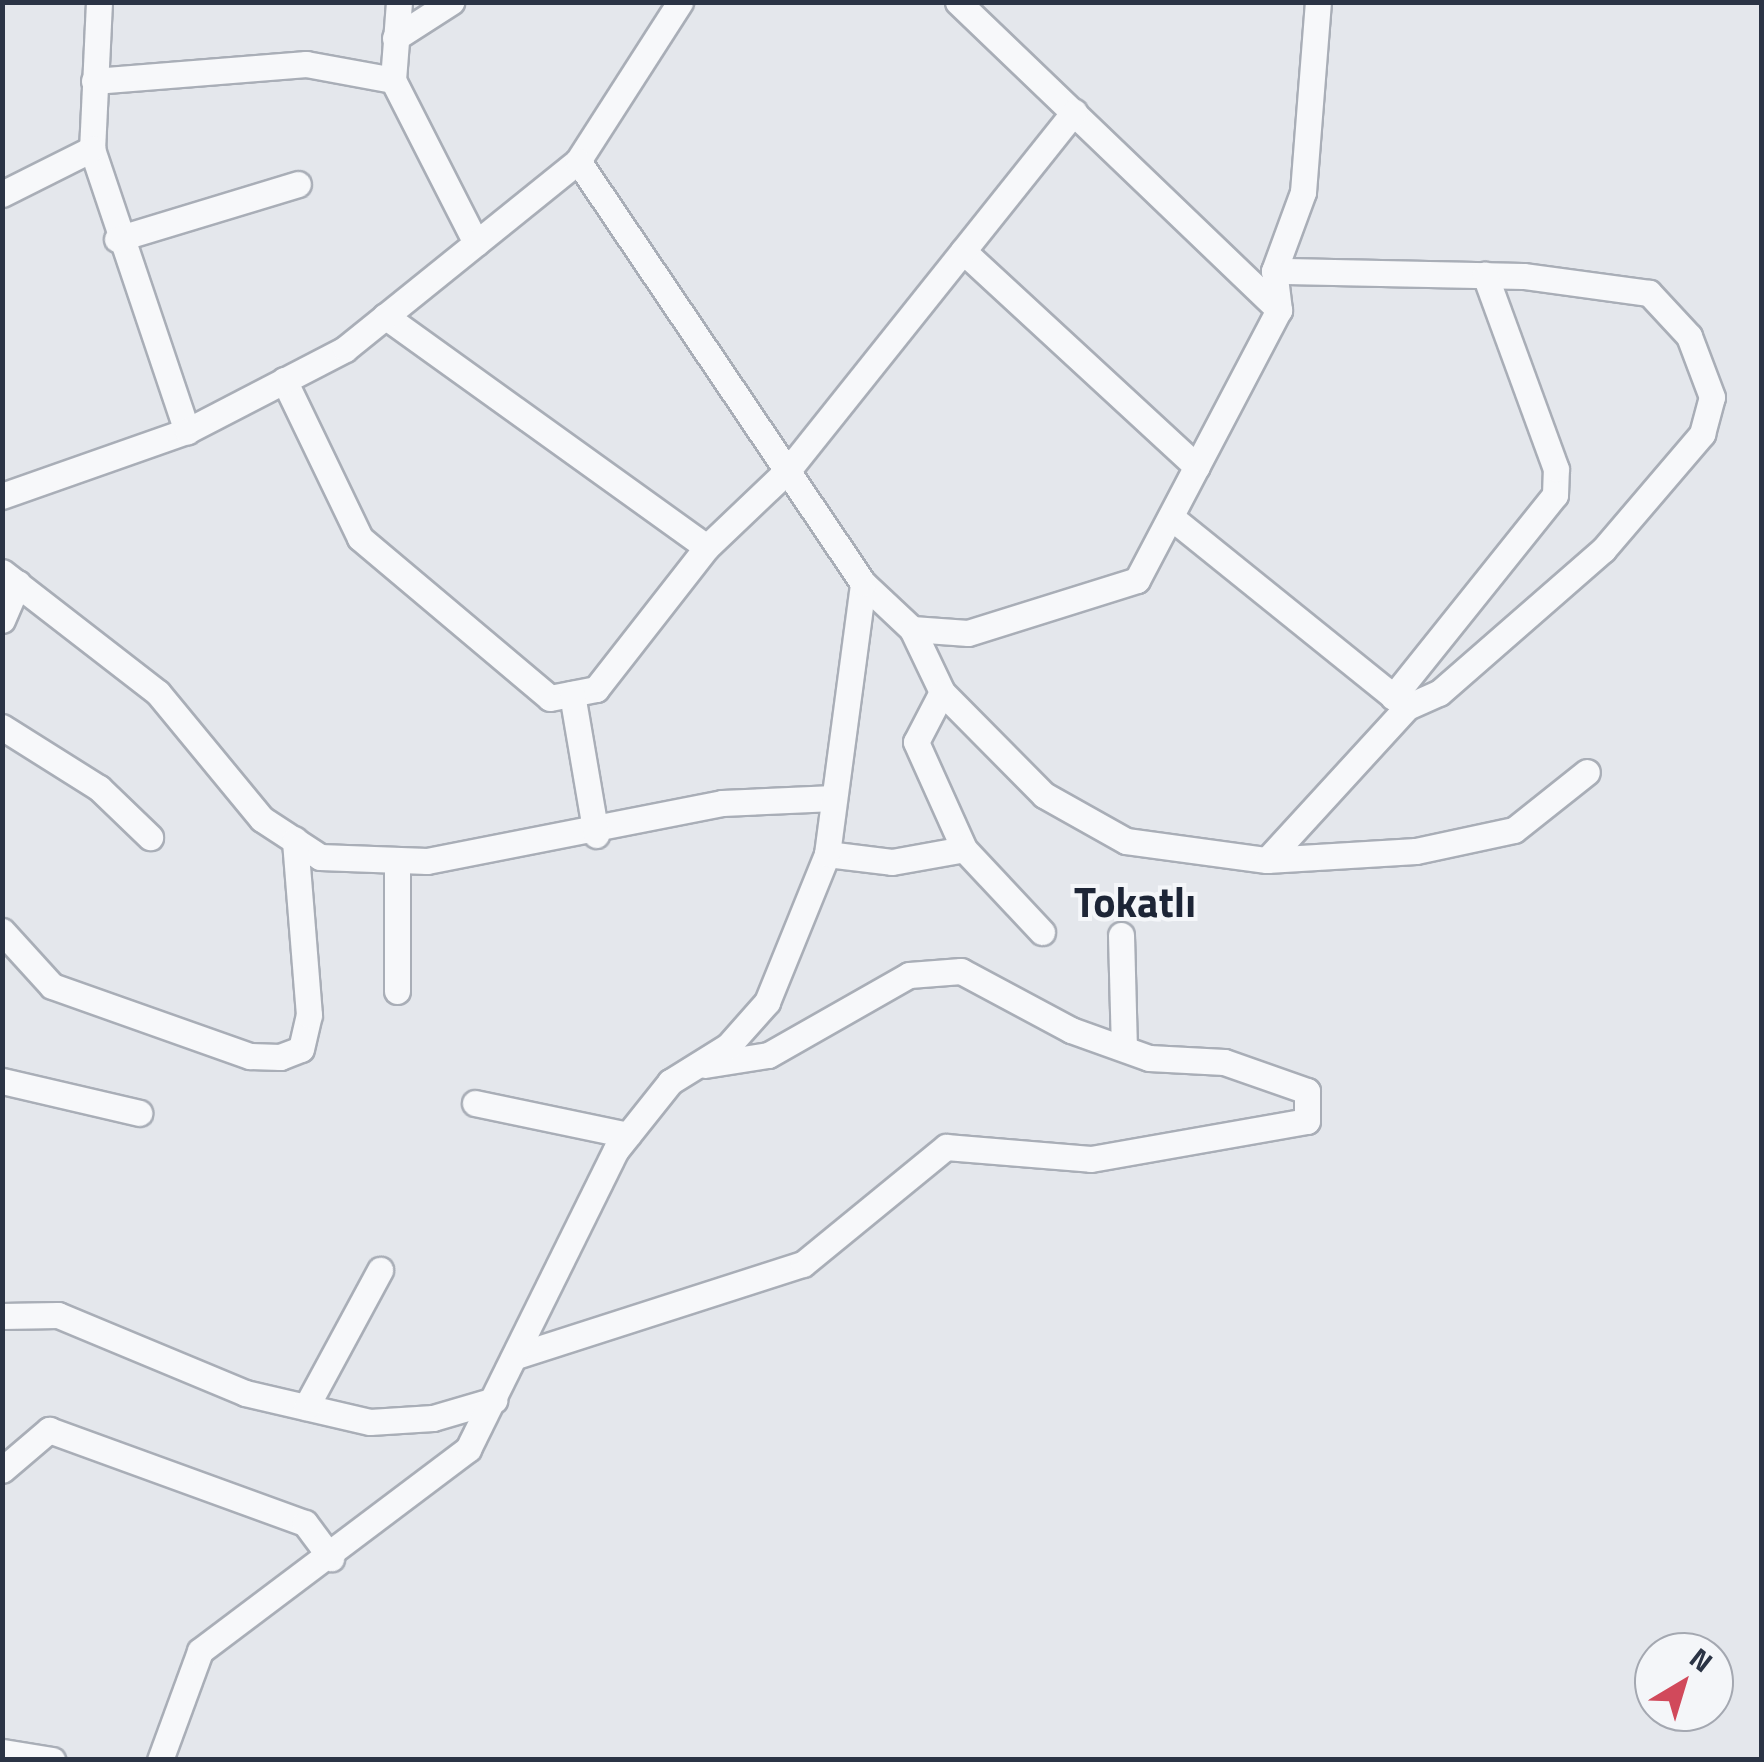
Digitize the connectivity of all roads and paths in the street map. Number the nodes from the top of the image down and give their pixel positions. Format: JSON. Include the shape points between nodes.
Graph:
{"nodes":[{"id":1,"x":99,"y":2,"type":"edge"},
{"id":2,"x":398,"y":2,"type":"edge"},
{"id":3,"x":451,"y":2,"type":"edge"},
{"id":4,"x":680,"y":2,"type":"edge"},
{"id":5,"x":958,"y":2,"type":"edge"},
{"id":6,"x":1295,"y":2,"type":"edge"},
{"id":7,"x":1317,"y":13,"type":"edge"},
{"id":8,"x":395,"y":38,"type":"junction"},
{"id":9,"x":393,"y":80,"type":"junction"},
{"id":10,"x":94,"y":81,"type":"junction"},
{"id":11,"x":1074,"y":112,"type":"junction"},
{"id":12,"x":92,"y":149,"type":"junction"},
{"id":13,"x":578,"y":160,"type":"junction"},
{"id":14,"x":298,"y":184,"type":"dead end"},
{"id":15,"x":2,"y":194,"type":"edge"},
{"id":16,"x":116,"y":239,"type":"junction"},
{"id":17,"x":476,"y":243,"type":"junction"},
{"id":18,"x":963,"y":251,"type":"junction"},
{"id":19,"x":1274,"y":272,"type":"junction"},
{"id":20,"x":1484,"y":275,"type":"junction"},
{"id":21,"x":1279,"y":310,"type":"junction"},
{"id":22,"x":386,"y":316,"type":"junction"},
{"id":23,"x":284,"y":380,"type":"junction"},
{"id":24,"x":187,"y":431,"type":"junction"},
{"id":25,"x":1198,"y":467,"type":"junction"},
{"id":26,"x":789,"y":469,"type":"junction"},
{"id":27,"x":2,"y":496,"type":"edge"},
{"id":28,"x":1171,"y":518,"type":"junction"},
{"id":29,"x":707,"y":547,"type":"junction"},
{"id":30,"x":10,"y":577,"type":"edge"},
{"id":31,"x":864,"y":584,"type":"junction"},
{"id":32,"x":2,"y":620,"type":"edge"},
{"id":33,"x":912,"y":628,"type":"junction"},
{"id":34,"x":942,"y":692,"type":"junction"},
{"id":35,"x":572,"y":694,"type":"junction"},
{"id":36,"x":1400,"y":702,"type":"junction"},
{"id":37,"x":2,"y":727,"type":"edge"},
{"id":38,"x":1587,"y":772,"type":"dead end"},
{"id":39,"x":834,"y":798,"type":"junction"},
{"id":40,"x":596,"y":835,"type":"junction"},
{"id":41,"x":150,"y":836,"type":"dead end"},
{"id":42,"x":295,"y":840,"type":"junction"},
{"id":43,"x":964,"y":849,"type":"junction"},
{"id":44,"x":827,"y":854,"type":"junction"},
{"id":45,"x":396,"y":860,"type":"junction"},
{"id":46,"x":1268,"y":860,"type":"junction"},
{"id":47,"x":2,"y":931,"type":"edge"},
{"id":48,"x":1042,"y":932,"type":"dead end"},
{"id":49,"x":1122,"y":935,"type":"dead end"},
{"id":50,"x":397,"y":991,"type":"dead end"},
{"id":51,"x":1124,"y":1046,"type":"junction"},
{"id":52,"x":695,"y":1066,"type":"junction"},
{"id":53,"x":2,"y":1082,"type":"edge"},
{"id":54,"x":475,"y":1102,"type":"dead end"},
{"id":55,"x":139,"y":1113,"type":"dead end"},
{"id":56,"x":628,"y":1135,"type":"junction"},
{"id":57,"x":380,"y":1270,"type":"dead end"},
{"id":58,"x":2,"y":1316,"type":"edge"},
{"id":59,"x":516,"y":1356,"type":"junction"},
{"id":60,"x":494,"y":1400,"type":"junction"},
{"id":61,"x":306,"y":1407,"type":"junction"},
{"id":62,"x":2,"y":1470,"type":"edge"},
{"id":63,"x":331,"y":1558,"type":"junction"},
{"id":64,"x":2,"y":1752,"type":"edge"},
{"id":65,"x":52,"y":1760,"type":"edge"},
{"id":66,"x":160,"y":1760,"type":"edge"}],
"edges":[{"from":1,"to":10,"type":"street"},
{"from":2,"to":8,"type":"street"},
{"from":3,"to":8,"type":"street"},
{"from":4,"to":13,"type":"street"},
{"from":5,"to":11,"type":"street"},
{"from":6,"to":7,"type":"street"},
{"from":7,"to":19,"type":"street","via":[[1303,192]]},
{"from":8,"to":9,"type":"street"},
{"from":9,"to":10,"type":"street","via":[[306,64]]},
{"from":9,"to":17,"type":"street"},
{"from":10,"to":12,"type":"street"},
{"from":11,"to":18,"type":"street"},
{"from":11,"to":21,"type":"street"},
{"from":12,"to":15,"type":"street"},
{"from":12,"to":16,"type":"street"},
{"from":13,"to":17,"type":"street"},
{"from":13,"to":26,"type":"street"},
{"from":14,"to":16,"type":"street"},
{"from":16,"to":24,"type":"street"},
{"from":17,"to":22,"type":"street"},
{"from":18,"to":25,"type":"street"},
{"from":18,"to":26,"type":"street"},
{"from":19,"to":20,"type":"street"},
{"from":19,"to":21,"type":"street"},
{"from":20,"to":36,"type":"street","via":[[1556,469],[1555,495]]},
{"from":20,"to":36,"type":"street","via":[[1649,293],[1689,336],[1706,370],[1711,414],[1603,550],[1439,693]]},
{"from":21,"to":25,"type":"street"},
{"from":22,"to":23,"type":"street"},
{"from":22,"to":29,"type":"street"},
{"from":23,"to":24,"type":"street"},
{"from":23,"to":35,"type":"street","via":[[360,538],[550,698]]},
{"from":24,"to":27,"type":"street"},
{"from":25,"to":28,"type":"street"},
{"from":26,"to":29,"type":"street"},
{"from":26,"to":31,"type":"street"},
{"from":28,"to":33,"type":"street","via":[[1137,580],[968,633]]},
{"from":28,"to":36,"type":"street"},
{"from":29,"to":35,"type":"street","via":[[596,688]]},
{"from":30,"to":32,"type":"street"},
{"from":30,"to":42,"type":"street","via":[[158,693],[262,819]]},
{"from":31,"to":33,"type":"street"},
{"from":31,"to":39,"type":"street"},
{"from":33,"to":34,"type":"street"},
{"from":34,"to":43,"type":"street","via":[[916,742]]},
{"from":34,"to":46,"type":"street","via":[[1044,794],[1126,841]]},
{"from":35,"to":40,"type":"street"},
{"from":36,"to":46,"type":"street"},
{"from":37,"to":41,"type":"street","via":[[99,788]]},
{"from":38,"to":46,"type":"street","via":[[1514,830],[1416,850]]},
{"from":39,"to":40,"type":"street","via":[[722,803]]},
{"from":39,"to":44,"type":"street"},
{"from":40,"to":45,"type":"street"},
{"from":42,"to":45,"type":"street","via":[[320,857]]},
{"from":42,"to":47,"type":"street","via":[[309,1015],[301,1049],[280,1058],[250,1056],[52,986]]},
{"from":43,"to":44,"type":"street","via":[[892,862]]},
{"from":43,"to":48,"type":"street"},
{"from":44,"to":52,"type":"street","via":[[768,1002]]},
{"from":45,"to":50,"type":"street"},
{"from":49,"to":51,"type":"street"},
{"from":51,"to":52,"type":"street","via":[[1070,1030],[961,971],[908,975],[768,1055]]},
{"from":51,"to":59,"type":"street","via":[[1149,1058],[1224,1062],[1307,1091],[1308,1121],[1091,1159],[946,1147],[803,1264]]},
{"from":52,"to":56,"type":"street","via":[[670,1082]]},
{"from":53,"to":55,"type":"street"},
{"from":54,"to":56,"type":"street"},
{"from":56,"to":59,"type":"street"},
{"from":57,"to":61,"type":"street"},
{"from":58,"to":61,"type":"street","via":[[58,1315],[246,1393]]},
{"from":59,"to":60,"type":"street"},
{"from":60,"to":61,"type":"street","via":[[432,1418],[370,1422]]},
{"from":60,"to":63,"type":"street","via":[[468,1448]]},
{"from":62,"to":63,"type":"street","via":[[50,1430],[306,1523]]},
{"from":63,"to":66,"type":"street","via":[[200,1650]]},
{"from":64,"to":65,"type":"street"}]}
